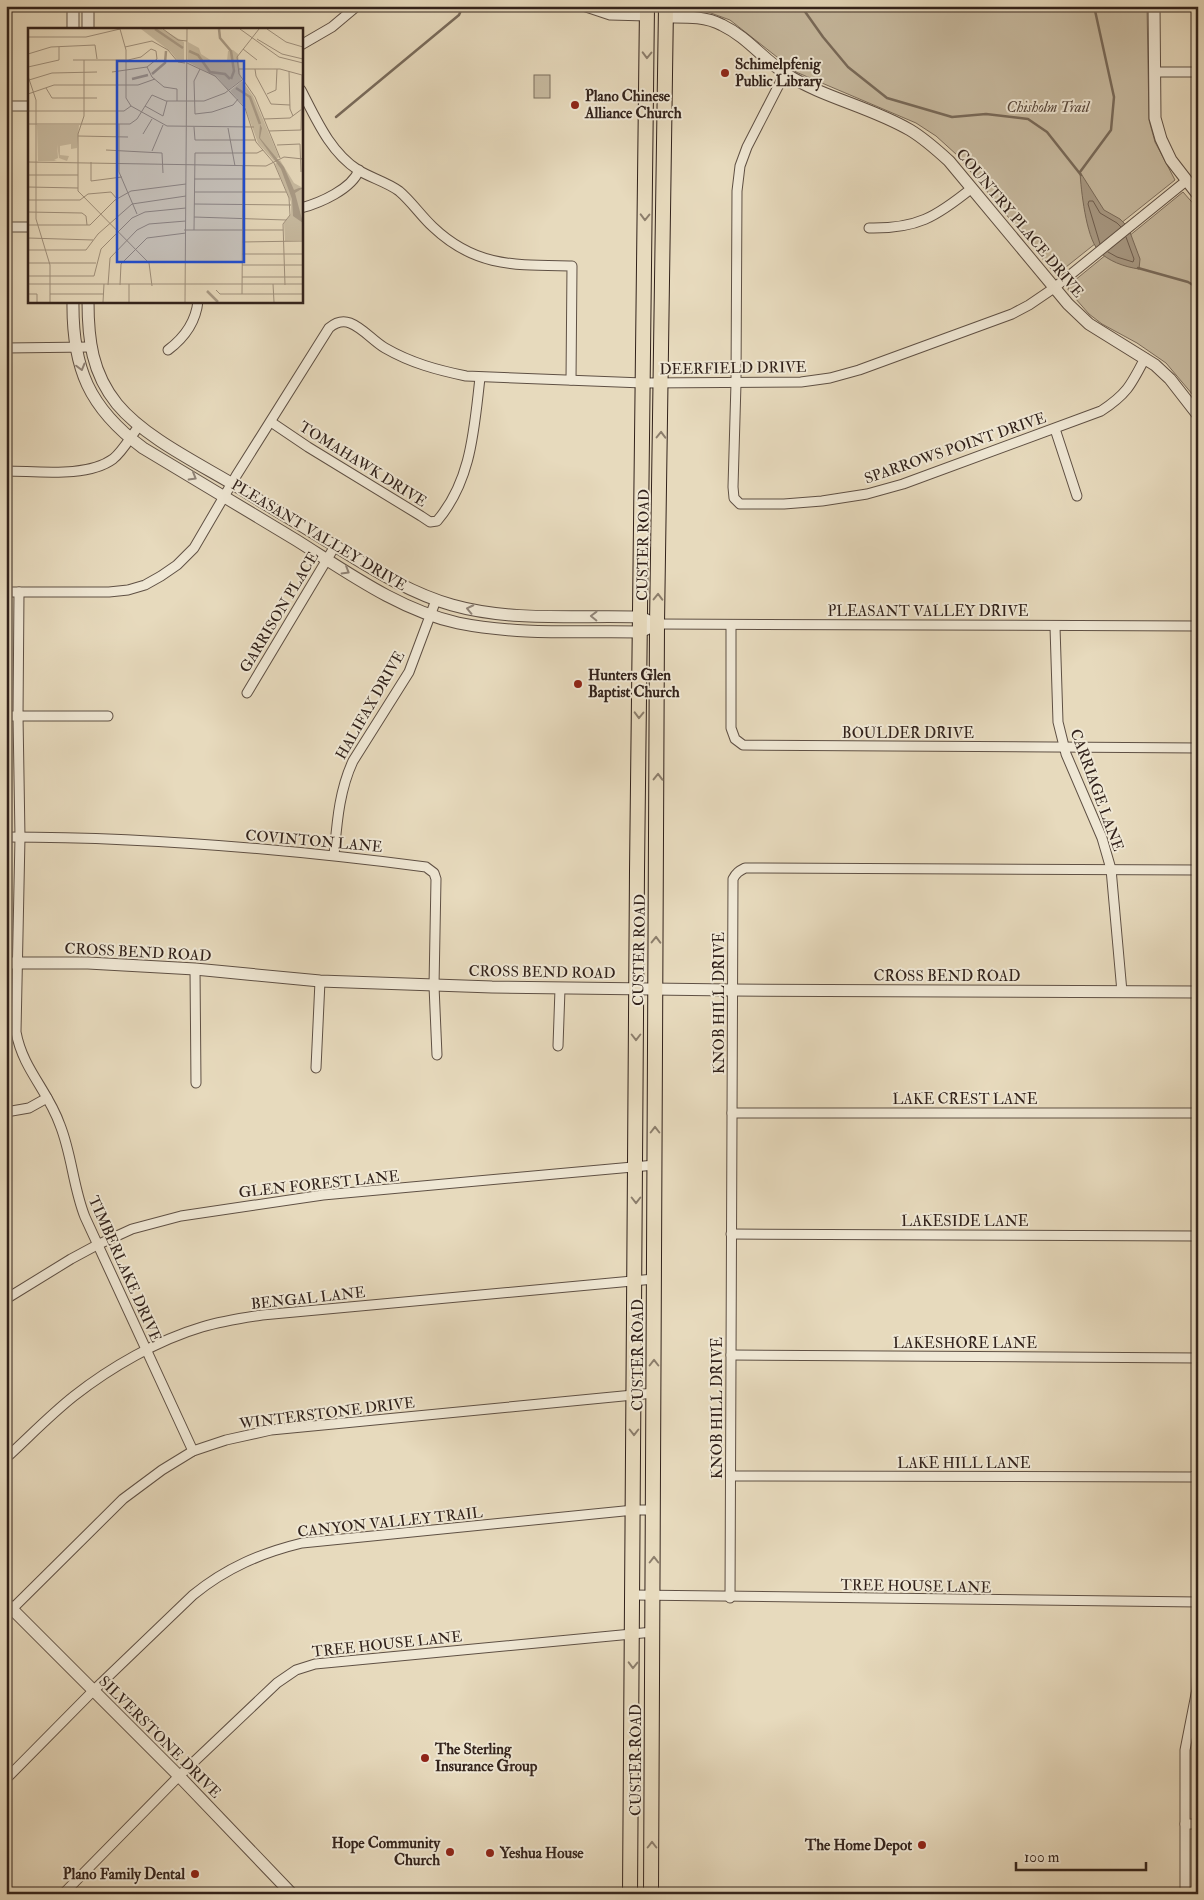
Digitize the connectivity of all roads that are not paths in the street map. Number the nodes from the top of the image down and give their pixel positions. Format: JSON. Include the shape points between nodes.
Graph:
{"nodes":[{"id":1,"x":73,"y":6,"type":"edge"},
{"id":2,"x":88,"y":6,"type":"edge"},
{"id":3,"x":357,"y":6,"type":"edge"},
{"id":4,"x":583,"y":6,"type":"edge"},
{"id":5,"x":1154,"y":6,"type":"edge"},
{"id":6,"x":647,"y":11,"type":"edge"},
{"id":7,"x":666,"y":12,"type":"edge"},
{"id":8,"x":73,"y":28,"type":"edge"},
{"id":9,"x":88,"y":28,"type":"edge"},
{"id":10,"x":302,"y":44,"type":"edge"},
{"id":11,"x":1155,"y":72,"type":"junction"},
{"id":12,"x":1198,"y":72,"type":"edge"},
{"id":13,"x":785,"y":73,"type":"junction"},
{"id":14,"x":302,"y":92,"type":"edge"},
{"id":15,"x":6,"y":106,"type":"edge"},
{"id":16,"x":28,"y":106,"type":"edge"},
{"id":17,"x":359,"y":170,"type":"junction"},
{"id":18,"x":1186,"y":181,"type":"junction"},
{"id":19,"x":972,"y":188,"type":"junction"},
{"id":20,"x":1198,"y":195,"type":"edge"},
{"id":21,"x":302,"y":208,"type":"edge"},
{"id":22,"x":6,"y":227,"type":"edge"},
{"id":23,"x":28,"y":227,"type":"edge"},
{"id":24,"x":869,"y":228,"type":"dead end"},
{"id":25,"x":1054,"y":288,"type":"junction"},
{"id":26,"x":73,"y":302,"type":"edge"},
{"id":27,"x":88,"y":302,"type":"edge"},
{"id":28,"x":198,"y":302,"type":"edge"},
{"id":29,"x":76,"y":347,"type":"junction"},
{"id":30,"x":90,"y":347,"type":"junction"},
{"id":31,"x":6,"y":348,"type":"edge"},
{"id":32,"x":168,"y":350,"type":"dead end"},
{"id":33,"x":1145,"y":358,"type":"junction"},
{"id":34,"x":480,"y":378,"type":"junction"},
{"id":35,"x":571,"y":380,"type":"junction"},
{"id":36,"x":643,"y":383,"type":"junction"},
{"id":37,"x":662,"y":383,"type":"junction"},
{"id":38,"x":736,"y":383,"type":"junction"},
{"id":39,"x":1198,"y":415,"type":"edge"},
{"id":40,"x":271,"y":422,"type":"junction"},
{"id":41,"x":139,"y":426,"type":"junction"},
{"id":42,"x":1054,"y":429,"type":"junction"},
{"id":43,"x":130,"y":438,"type":"junction"},
{"id":44,"x":6,"y":471,"type":"edge"},
{"id":45,"x":232,"y":483,"type":"junction"},
{"id":46,"x":224,"y":496,"type":"junction"},
{"id":47,"x":1077,"y":496,"type":"dead end"},
{"id":48,"x":335,"y":546,"type":"junction"},
{"id":49,"x":327,"y":560,"type":"junction"},
{"id":50,"x":6,"y":592,"type":"edge"},
{"id":51,"x":19,"y":592,"type":"junction"},
{"id":52,"x":436,"y":600,"type":"junction"},
{"id":53,"x":431,"y":614,"type":"junction"},
{"id":54,"x":519,"y":615,"type":"junction"},
{"id":55,"x":640,"y":616,"type":"junction"},
{"id":56,"x":658,"y":624,"type":"junction"},
{"id":57,"x":731,"y":625,"type":"junction"},
{"id":58,"x":1055,"y":626,"type":"junction"},
{"id":59,"x":1198,"y":626,"type":"edge"},
{"id":60,"x":518,"y":630,"type":"junction"},
{"id":61,"x":640,"y":632,"type":"junction"},
{"id":62,"x":247,"y":693,"type":"dead end"},
{"id":63,"x":6,"y":716,"type":"edge"},
{"id":64,"x":18,"y":716,"type":"junction"},
{"id":65,"x":108,"y":716,"type":"dead end"},
{"id":66,"x":1064,"y":747,"type":"junction"},
{"id":67,"x":1198,"y":748,"type":"edge"},
{"id":68,"x":6,"y":836,"type":"edge"},
{"id":69,"x":20,"y":836,"type":"junction"},
{"id":70,"x":334,"y":855,"type":"junction"},
{"id":71,"x":1111,"y":869,"type":"junction"},
{"id":72,"x":1198,"y":870,"type":"edge"},
{"id":73,"x":6,"y":963,"type":"edge"},
{"id":74,"x":18,"y":964,"type":"junction"},
{"id":75,"x":195,"y":969,"type":"junction"},
{"id":76,"x":320,"y":981,"type":"junction"},
{"id":77,"x":434,"y":986,"type":"junction"},
{"id":78,"x":560,"y":989,"type":"junction"},
{"id":79,"x":636,"y":989,"type":"junction"},
{"id":80,"x":655,"y":989,"type":"junction"},
{"id":81,"x":732,"y":990,"type":"junction"},
{"id":82,"x":1122,"y":992,"type":"junction"},
{"id":83,"x":1198,"y":992,"type":"edge"},
{"id":84,"x":558,"y":1046,"type":"dead end"},
{"id":85,"x":437,"y":1055,"type":"dead end"},
{"id":86,"x":316,"y":1068,"type":"dead end"},
{"id":87,"x":196,"y":1083,"type":"dead end"},
{"id":88,"x":47,"y":1098,"type":"junction"},
{"id":89,"x":6,"y":1112,"type":"edge"},
{"id":90,"x":732,"y":1112,"type":"junction"},
{"id":91,"x":1198,"y":1113,"type":"edge"},
{"id":92,"x":655,"y":1165,"type":"junction"},
{"id":93,"x":636,"y":1166,"type":"junction"},
{"id":94,"x":732,"y":1234,"type":"junction"},
{"id":95,"x":1198,"y":1236,"type":"edge"},
{"id":96,"x":97,"y":1245,"type":"junction"},
{"id":97,"x":654,"y":1279,"type":"junction"},
{"id":98,"x":635,"y":1280,"type":"junction"},
{"id":99,"x":6,"y":1299,"type":"edge"},
{"id":100,"x":147,"y":1350,"type":"junction"},
{"id":101,"x":731,"y":1355,"type":"junction"},
{"id":102,"x":1198,"y":1358,"type":"edge"},
{"id":103,"x":654,"y":1393,"type":"junction"},
{"id":104,"x":634,"y":1394,"type":"junction"},
{"id":105,"x":193,"y":1450,"type":"junction"},
{"id":106,"x":6,"y":1458,"type":"edge"},
{"id":107,"x":1198,"y":1475,"type":"edge"},
{"id":108,"x":731,"y":1476,"type":"junction"},
{"id":109,"x":634,"y":1510,"type":"junction"},
{"id":110,"x":653,"y":1510,"type":"junction"},
{"id":111,"x":633,"y":1595,"type":"junction"},
{"id":112,"x":654,"y":1595,"type":"junction"},
{"id":113,"x":730,"y":1598,"type":"junction"},
{"id":114,"x":1198,"y":1602,"type":"edge"},
{"id":115,"x":8,"y":1609,"type":"edge"},
{"id":116,"x":633,"y":1632,"type":"junction"},
{"id":117,"x":654,"y":1632,"type":"junction"},
{"id":118,"x":1198,"y":1664,"type":"edge"},
{"id":119,"x":93,"y":1691,"type":"junction"},
{"id":120,"x":1194,"y":1716,"type":"edge"},
{"id":121,"x":179,"y":1776,"type":"junction"},
{"id":122,"x":6,"y":1779,"type":"edge"},
{"id":123,"x":1185,"y":1824,"type":"junction"},
{"id":124,"x":1198,"y":1824,"type":"edge"},
{"id":125,"x":63,"y":1894,"type":"edge"},
{"id":126,"x":292,"y":1894,"type":"edge"},
{"id":127,"x":630,"y":1894,"type":"edge"},
{"id":128,"x":651,"y":1894,"type":"edge"},
{"id":129,"x":1185,"y":1894,"type":"edge"}],
"edges":[{"from":1,"to":8,"type":"street"},
{"from":2,"to":9,"type":"street"},
{"from":3,"to":10,"type":"street","via":[[332,27]]},
{"from":4,"to":6,"type":"street","via":[[610,15]]},
{"from":5,"to":11,"type":"street"},
{"from":6,"to":7,"type":"main road"},
{"from":6,"to":36,"type":"main road","name":"CUSTER ROAD","one_way":true},
{"from":7,"to":13,"type":"street","name":"COUNTRY PLACE DRIVE","via":[[722,25]]},
{"from":7,"to":37,"type":"main road","name":"CUSTER ROAD"},
{"from":11,"to":12,"type":"street"},
{"from":11,"to":18,"type":"street","via":[[1155,118],[1161,140]]},
{"from":13,"to":19,"type":"street","name":"COUNTRY PLACE DRIVE","via":[[911,130],[949,161]]},
{"from":13,"to":38,"type":"street","name":"SPARROWS POINT DRIVE","via":[[747,147],[736,191]]},
{"from":14,"to":17,"type":"street","via":[[332,145]]},
{"from":15,"to":16,"type":"street"},
{"from":17,"to":21,"type":"street","via":[[350,183],[333,196]]},
{"from":17,"to":35,"type":"street","via":[[397,190],[449,241],[469,252],[508,264],[572,266]]},
{"from":18,"to":20,"type":"street"},
{"from":18,"to":25,"type":"street","name":"DEERFIELD DRIVE"},
{"from":19,"to":24,"type":"street","via":[[929,218],[906,226]]},
{"from":19,"to":25,"type":"street","name":"COUNTRY PLACE DRIVE"},
{"from":22,"to":23,"type":"street"},
{"from":25,"to":33,"type":"street","name":"COUNTRY PLACE DRIVE","via":[[1089,324]]},
{"from":25,"to":38,"type":"street","name":"DEERFIELD DRIVE","via":[[1012,314],[858,370],[801,382]]},
{"from":26,"to":29,"type":"street","name":"PLEASANT VALLEY DRIVE"},
{"from":27,"to":30,"type":"street","name":"PLEASANT VALLEY DRIVE"},
{"from":28,"to":32,"type":"street","via":[[189,328]]},
{"from":29,"to":30,"type":"street"},
{"from":29,"to":31,"type":"street"},
{"from":29,"to":43,"type":"street","name":"PLEASANT VALLEY DRIVE","one_way":true,"via":[[82,374],[94,399],[106,416]]},
{"from":30,"to":41,"type":"street","name":"PLEASANT VALLEY DRIVE","via":[[107,389]]},
{"from":33,"to":39,"type":"street","name":"COUNTRY PLACE DRIVE","via":[[1170,379]]},
{"from":33,"to":42,"type":"street","name":"SPARROWS POINT DRIVE","via":[[1130,388],[1117,400],[1101,411]]},
{"from":34,"to":35,"type":"street","name":"DEERFIELD DRIVE"},
{"from":34,"to":40,"type":"street","name":"DEERFIELD DRIVE","via":[[410,361],[384,347],[352,323],[337,322],[329,328]]},
{"from":34,"to":40,"type":"street","name":"TOMAHAWK DRIVE","via":[[471,453],[465,474],[437,521],[430,522]]},
{"from":35,"to":36,"type":"street","name":"DEERFIELD DRIVE"},
{"from":36,"to":37,"type":"street","name":"DEERFIELD DRIVE"},
{"from":36,"to":55,"type":"main road","name":"CUSTER ROAD"},
{"from":37,"to":38,"type":"street","name":"DEERFIELD DRIVE"},
{"from":56,"to":37,"type":"main road","name":"CUSTER ROAD","one_way":true},
{"from":38,"to":42,"type":"street","name":"SPARROWS POINT DRIVE","via":[[733,487],[734,498],[740,504],[784,504],[867,494]]},
{"from":40,"to":45,"type":"street"},
{"from":41,"to":43,"type":"street"},
{"from":41,"to":45,"type":"street","name":"PLEASANT VALLEY DRIVE"},
{"from":42,"to":47,"type":"street"},
{"from":43,"to":44,"type":"street","via":[[112,459],[88,469]]},
{"from":43,"to":46,"type":"street","name":"PLEASANT VALLEY DRIVE","one_way":true},
{"from":45,"to":46,"type":"street"},
{"from":45,"to":48,"type":"street","name":"PLEASANT VALLEY DRIVE"},
{"from":46,"to":49,"type":"street","name":"PLEASANT VALLEY DRIVE"},
{"from":46,"to":51,"type":"street","via":[[194,548],[177,564],[145,585],[109,592]]},
{"from":48,"to":49,"type":"street","name":"GARRISON PLACE"},
{"from":48,"to":52,"type":"street","name":"PLEASANT VALLEY DRIVE","via":[[383,576]]},
{"from":49,"to":53,"type":"street","name":"PLEASANT VALLEY DRIVE","one_way":true,"via":[[378,591]]},
{"from":49,"to":62,"type":"street","name":"GARRISON PLACE"},
{"from":50,"to":51,"type":"street"},
{"from":51,"to":64,"type":"street","name":"TIMBERLAKE DRIVE"},
{"from":52,"to":53,"type":"street","name":"HALIFAX DRIVE"},
{"from":54,"to":52,"type":"street","name":"PLEASANT VALLEY DRIVE","one_way":true,"via":[[480,611]]},
{"from":53,"to":60,"type":"street","name":"PLEASANT VALLEY DRIVE","via":[[488,628]]},
{"from":53,"to":70,"type":"street","name":"HALIFAX DRIVE","via":[[409,672],[346,776],[340,798]]},
{"from":55,"to":54,"type":"street","name":"PLEASANT VALLEY DRIVE","one_way":true},
{"from":54,"to":60,"type":"street"},
{"from":55,"to":56,"type":"street","name":"PLEASANT VALLEY DRIVE"},
{"from":55,"to":61,"type":"main road","name":"CUSTER ROAD"},
{"from":56,"to":57,"type":"street","name":"PLEASANT VALLEY DRIVE"},
{"from":56,"to":61,"type":"street","name":"PLEASANT VALLEY DRIVE"},
{"from":80,"to":56,"type":"main road","name":"CUSTER ROAD","one_way":true},
{"from":57,"to":58,"type":"street","name":"PLEASANT VALLEY DRIVE"},
{"from":57,"to":66,"type":"street","name":"BOULDER DRIVE","via":[[731,728],[743,745]]},
{"from":58,"to":59,"type":"street","name":"PLEASANT VALLEY DRIVE"},
{"from":58,"to":66,"type":"street","name":"CARRIAGE LANE","via":[[1058,722]]},
{"from":60,"to":61,"type":"street","name":"PLEASANT VALLEY DRIVE"},
{"from":61,"to":79,"type":"main road","name":"CUSTER ROAD","one_way":true},
{"from":63,"to":64,"type":"street"},
{"from":64,"to":65,"type":"street"},
{"from":64,"to":69,"type":"street","name":"TIMBERLAKE DRIVE"},
{"from":66,"to":67,"type":"street","name":"BOULDER DRIVE"},
{"from":66,"to":71,"type":"street","name":"CARRIAGE LANE","via":[[1102,838]]},
{"from":68,"to":69,"type":"street","name":"COVINTON LANE"},
{"from":69,"to":70,"type":"street","name":"COVINTON LANE","via":[[115,838]]},
{"from":69,"to":74,"type":"street","name":"TIMBERLAKE DRIVE"},
{"from":70,"to":77,"type":"street","name":"COVINTON LANE","via":[[426,867],[434,873]]},
{"from":71,"to":72,"type":"street","name":"KNOB HILL DRIVE"},
{"from":71,"to":81,"type":"street","name":"KNOB HILL DRIVE","via":[[745,868],[738,871],[733,879]]},
{"from":71,"to":82,"type":"street","name":"CARRIAGE LANE"},
{"from":73,"to":74,"type":"street","name":"CROSS BEND ROAD"},
{"from":74,"to":75,"type":"street","name":"CROSS BEND ROAD","via":[[88,963]]},
{"from":74,"to":88,"type":"street","name":"TIMBERLAKE DRIVE","via":[[16,1032],[19,1048]]},
{"from":75,"to":76,"type":"street","name":"CROSS BEND ROAD"},
{"from":75,"to":87,"type":"street"},
{"from":76,"to":77,"type":"street","name":"CROSS BEND ROAD"},
{"from":76,"to":86,"type":"street"},
{"from":77,"to":78,"type":"street","name":"CROSS BEND ROAD"},
{"from":77,"to":85,"type":"street","name":"COVINTON LANE"},
{"from":78,"to":79,"type":"street","name":"CROSS BEND ROAD"},
{"from":78,"to":84,"type":"street"},
{"from":79,"to":80,"type":"street","name":"CROSS BEND ROAD"},
{"from":79,"to":93,"type":"main road","name":"CUSTER ROAD","one_way":true},
{"from":80,"to":81,"type":"street","name":"CROSS BEND ROAD"},
{"from":92,"to":80,"type":"main road","name":"CUSTER ROAD","one_way":true},
{"from":81,"to":82,"type":"street","name":"CROSS BEND ROAD"},
{"from":81,"to":90,"type":"street","name":"KNOB HILL DRIVE"},
{"from":82,"to":83,"type":"street","name":"CROSS BEND ROAD"},
{"from":88,"to":89,"type":"street","via":[[29,1108]]},
{"from":88,"to":96,"type":"street","name":"TIMBERLAKE DRIVE","via":[[61,1127],[78,1201]]},
{"from":90,"to":91,"type":"street","name":"LAKE CREST LANE"},
{"from":90,"to":94,"type":"street","name":"KNOB HILL DRIVE"},
{"from":92,"to":93,"type":"street","name":"GLEN FOREST LANE"},
{"from":92,"to":97,"type":"main road","name":"CUSTER ROAD"},
{"from":93,"to":96,"type":"street","name":"GLEN FOREST LANE","via":[[323,1195],[217,1209],[139,1227]]},
{"from":93,"to":98,"type":"main road","name":"CUSTER ROAD","one_way":true},
{"from":94,"to":95,"type":"street","name":"LAKESIDE LANE"},
{"from":94,"to":101,"type":"street","name":"KNOB HILL DRIVE"},
{"from":96,"to":99,"type":"street","name":"GLEN FOREST LANE"},
{"from":96,"to":100,"type":"street","name":"TIMBERLAKE DRIVE"},
{"from":97,"to":98,"type":"street","name":"BENGAL LANE"},
{"from":103,"to":97,"type":"main road","name":"CUSTER ROAD","one_way":true},
{"from":98,"to":100,"type":"street","name":"BENGAL LANE","via":[[262,1315],[202,1327]]},
{"from":98,"to":104,"type":"main road","name":"CUSTER ROAD"},
{"from":100,"to":105,"type":"street","name":"TIMBERLAKE DRIVE"},
{"from":100,"to":106,"type":"street","name":"BENGAL LANE","via":[[74,1396]]},
{"from":101,"to":102,"type":"street","name":"LAKESHORE LANE"},
{"from":101,"to":108,"type":"street","name":"KNOB HILL DRIVE"},
{"from":103,"to":104,"type":"street","name":"WINTERSTONE DRIVE"},
{"from":103,"to":110,"type":"main road","name":"CUSTER ROAD"},
{"from":104,"to":105,"type":"street","name":"WINTERSTONE DRIVE","via":[[271,1430]]},
{"from":104,"to":109,"type":"main road","name":"CUSTER ROAD","one_way":true},
{"from":105,"to":115,"type":"street","name":"WINTERSTONE DRIVE","via":[[123,1499]]},
{"from":107,"to":108,"type":"street","name":"LAKE HILL LANE"},
{"from":108,"to":113,"type":"street","name":"KNOB HILL DRIVE"},
{"from":109,"to":110,"type":"street","name":"CANYON VALLEY TRAIL"},
{"from":109,"to":111,"type":"main road","name":"CUSTER ROAD"},
{"from":109,"to":119,"type":"street","name":"CANYON VALLEY TRAIL","via":[[302,1543],[265,1553],[209,1582]]},
{"from":112,"to":110,"type":"main road","name":"CUSTER ROAD","one_way":true},
{"from":111,"to":112,"type":"street","name":"TREE HOUSE LANE"},
{"from":111,"to":116,"type":"main road","name":"CUSTER ROAD"},
{"from":112,"to":113,"type":"street","name":"TREE HOUSE LANE"},
{"from":112,"to":117,"type":"main road","name":"CUSTER ROAD"},
{"from":113,"to":114,"type":"street","name":"TREE HOUSE LANE"},
{"from":115,"to":119,"type":"street","name":"SILVERSTONE DRIVE"},
{"from":116,"to":117,"type":"street","name":"TREE HOUSE LANE"},
{"from":116,"to":121,"type":"street","name":"TREE HOUSE LANE","via":[[304,1667],[277,1684]]},
{"from":116,"to":127,"type":"main road","name":"CUSTER ROAD","one_way":true},
{"from":128,"to":117,"type":"main road","name":"CUSTER ROAD","one_way":true},
{"from":118,"to":120,"type":"street"},
{"from":119,"to":121,"type":"street","name":"SILVERSTONE DRIVE"},
{"from":119,"to":122,"type":"street","name":"CANYON VALLEY TRAIL"},
{"from":120,"to":123,"type":"street","via":[[1185,1750]]},
{"from":121,"to":125,"type":"street","name":"TREE HOUSE LANE"},
{"from":121,"to":126,"type":"street","name":"SILVERSTONE DRIVE"},
{"from":123,"to":124,"type":"street"},
{"from":123,"to":129,"type":"street"}]}
